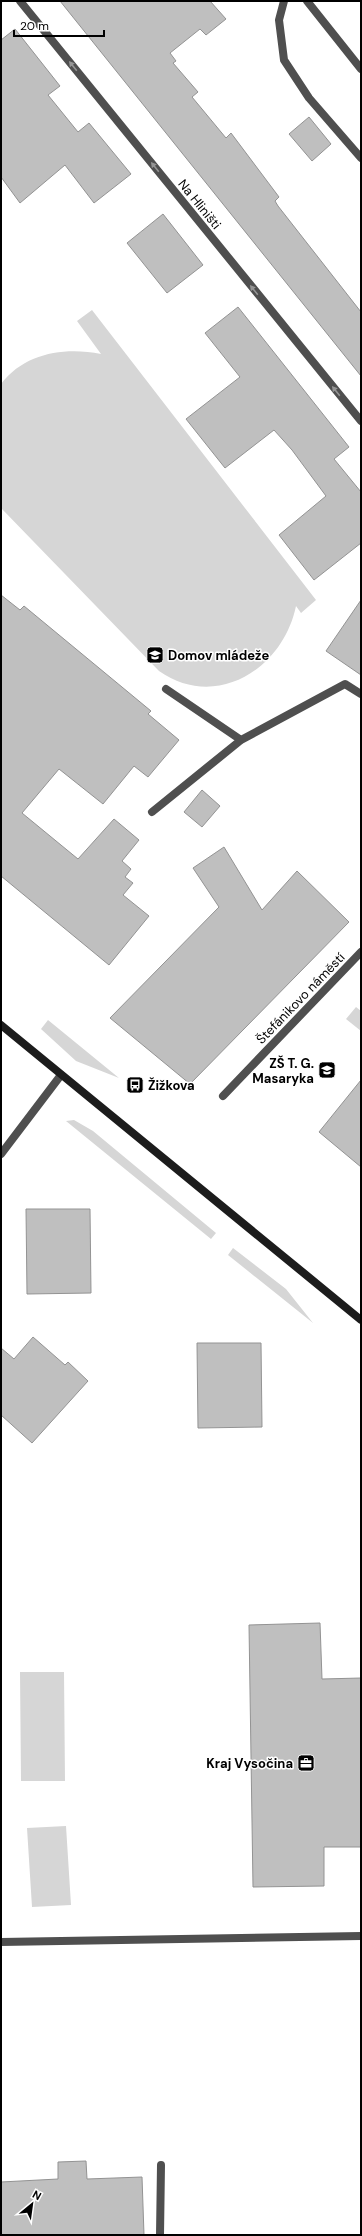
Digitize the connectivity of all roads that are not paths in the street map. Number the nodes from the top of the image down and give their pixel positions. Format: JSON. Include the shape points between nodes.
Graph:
{"nodes":[{"id":1,"x":20,"y":1,"type":"edge"},
{"id":2,"x":284,"y":1,"type":"edge"},
{"id":3,"x":307,"y":1,"type":"edge"},
{"id":4,"x":361,"y":69,"type":"edge"},
{"id":5,"x":361,"y":158,"type":"edge"},
{"id":6,"x":361,"y":421,"type":"edge"},
{"id":7,"x":166,"y":690,"type":"dead end"},
{"id":8,"x":361,"y":694,"type":"edge"},
{"id":9,"x":241,"y":740,"type":"junction"},
{"id":10,"x":152,"y":812,"type":"dead end"},
{"id":11,"x":361,"y":952,"type":"edge"},
{"id":12,"x":1,"y":1026,"type":"edge"},
{"id":13,"x":61,"y":1076,"type":"junction"},
{"id":14,"x":223,"y":1096,"type":"dead end"},
{"id":15,"x":1,"y":1154,"type":"edge"},
{"id":16,"x":361,"y":1320,"type":"edge"},
{"id":17,"x":361,"y":1936,"type":"edge"},
{"id":18,"x":1,"y":1942,"type":"edge"},
{"id":19,"x":161,"y":2165,"type":"dead end"},
{"id":20,"x":160,"y":2235,"type":"edge"}],
"edges":[{"from":6,"to":1,"type":"street","name":"Na Hliništi","one_way":true},
{"from":2,"to":5,"type":"street","via":[[279,20],[284,60],[308,98]]},
{"from":3,"to":4,"type":"street"},
{"from":7,"to":9,"type":"street"},
{"from":8,"to":9,"type":"street","via":[[345,684]]},
{"from":9,"to":10,"type":"street"},
{"from":11,"to":14,"type":"street","name":"Štefánikovo náměstí"},
{"from":12,"to":13,"type":"main road"},
{"from":13,"to":15,"type":"street"},
{"from":13,"to":16,"type":"main road"},
{"from":17,"to":18,"type":"street"},
{"from":19,"to":20,"type":"street"}]}
